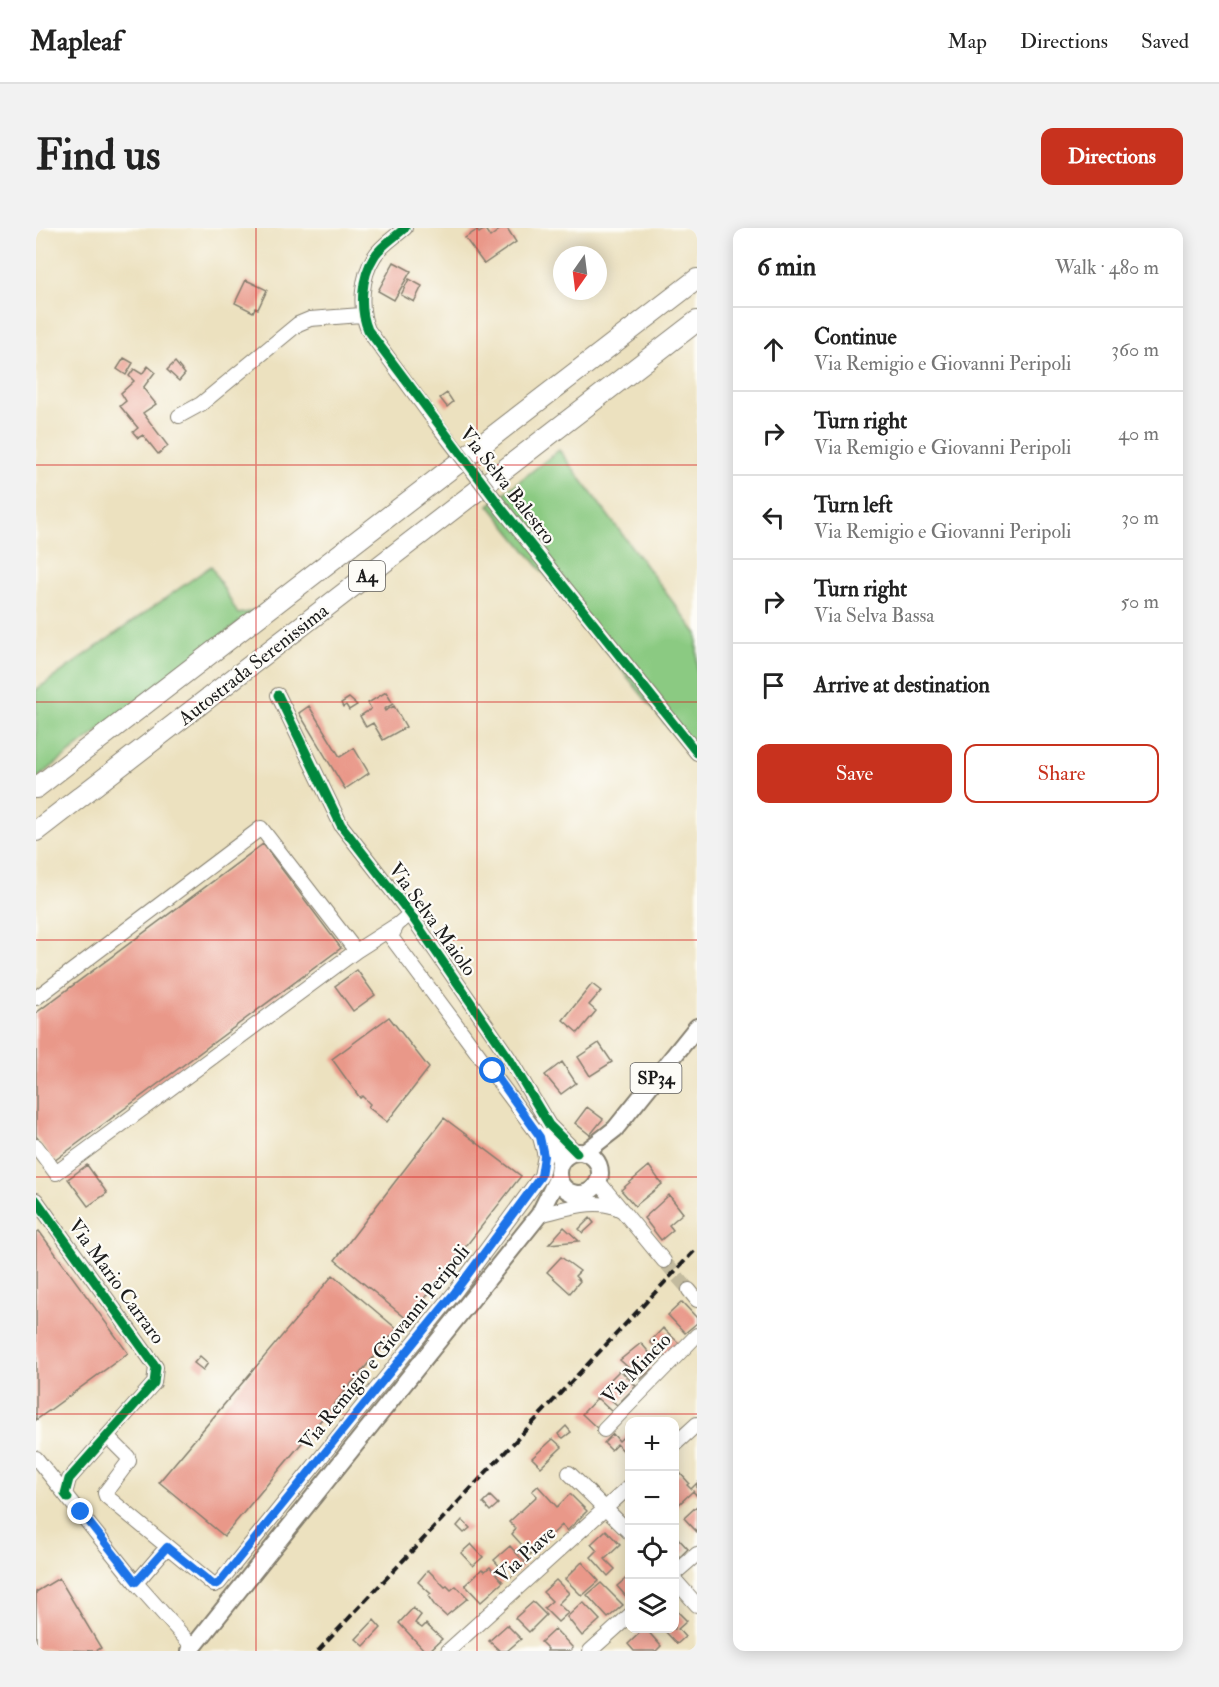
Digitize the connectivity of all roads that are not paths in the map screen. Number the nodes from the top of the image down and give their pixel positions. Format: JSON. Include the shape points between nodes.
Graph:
{"nodes":[{"id":1,"x":405,"y":228,"type":"edge"},
{"id":2,"x":697,"y":279,"type":"edge"},
{"id":3,"x":361,"y":315,"type":"junction"},
{"id":4,"x":697,"y":321,"type":"edge"},
{"id":5,"x":179,"y":416,"type":"dead end"},
{"id":6,"x":279,"y":695,"type":"dead end"},
{"id":7,"x":697,"y":753,"type":"edge"},
{"id":8,"x":36,"y":788,"type":"edge"},
{"id":9,"x":36,"y":831,"type":"edge"},
{"id":10,"x":411,"y":914,"type":"junction"},
{"id":11,"x":397,"y":925,"type":"junction"},
{"id":12,"x":356,"y":951,"type":"junction"},
{"id":13,"x":36,"y":998,"type":"edge"},
{"id":14,"x":697,"y":1027,"type":"edge"},
{"id":15,"x":509,"y":1058,"type":"junction"},
{"id":16,"x":493,"y":1071,"type":"junction"},
{"id":17,"x":549,"y":1125,"type":"junction"},
{"id":18,"x":615,"y":1129,"type":"junction"},
{"id":19,"x":36,"y":1146,"type":"edge"},
{"id":20,"x":580,"y":1153,"type":"junction"},
{"id":21,"x":559,"y":1171,"type":"junction"},
{"id":22,"x":598,"y":1173,"type":"junction"},
{"id":23,"x":582,"y":1194,"type":"junction"},
{"id":24,"x":36,"y":1200,"type":"edge"},
{"id":25,"x":628,"y":1214,"type":"junction"},
{"id":26,"x":539,"y":1215,"type":"junction"},
{"id":27,"x":664,"y":1261,"type":"tunnel mouth"},
{"id":28,"x":697,"y":1335,"type":"edge"},
{"id":29,"x":697,"y":1424,"type":"edge"},
{"id":30,"x":604,"y":1430,"type":"dead end"},
{"id":31,"x":107,"y":1436,"type":"junction"},
{"id":32,"x":679,"y":1441,"type":"edge"},
{"id":33,"x":36,"y":1458,"type":"edge"},
{"id":34,"x":569,"y":1473,"type":"dead end"},
{"id":35,"x":625,"y":1490,"type":"edge"},
{"id":36,"x":68,"y":1498,"type":"junction"},
{"id":37,"x":605,"y":1508,"type":"junction"},
{"id":38,"x":625,"y":1528,"type":"edge"},
{"id":39,"x":167,"y":1547,"type":"junction"},
{"id":40,"x":697,"y":1554,"type":"edge"},
{"id":41,"x":679,"y":1570,"type":"edge"},
{"id":42,"x":136,"y":1582,"type":"junction"},
{"id":43,"x":679,"y":1584,"type":"edge"},
{"id":44,"x":697,"y":1605,"type":"edge"},
{"id":45,"x":625,"y":1620,"type":"edge"},
{"id":46,"x":191,"y":1649,"type":"edge"},
{"id":47,"x":448,"y":1651,"type":"edge"},
{"id":48,"x":590,"y":1651,"type":"edge"}],
"edges":[{"from":1,"to":3,"type":"street","via":[[374,256],[367,273]]},
{"from":2,"to":8,"type":"highway","name":"Autostrada Serenissima","number":"A4"},
{"from":3,"to":5,"type":"street","via":[[310,319],[298,324],[201,404]]},
{"from":3,"to":7,"type":"street","name":"Via Selva Balestro","bridge":true,"via":[[439,427]]},
{"from":4,"to":9,"type":"highway","name":"Autostrada Serenissima","number":"A4"},
{"from":6,"to":10,"type":"street","name":"Via Selva Maiolo","via":[[341,825]]},
{"from":10,"to":11,"type":"street"},
{"from":10,"to":15,"type":"street","name":"Via Selva Maiolo"},
{"from":11,"to":12,"type":"street"},
{"from":11,"to":16,"type":"street","name":"Via Remigio e Giovanni Peripoli","via":[[391,937]]},
{"from":12,"to":13,"type":"street","via":[[261,828]]},
{"from":12,"to":19,"type":"street","via":[[57,1173]]},
{"from":14,"to":18,"type":"main road","number":"SP34"},
{"from":15,"to":16,"type":"street"},
{"from":15,"to":17,"type":"street","name":"Via Selva Maiolo"},
{"from":16,"to":39,"type":"street","name":"Via Remigio e Giovanni Peripoli","via":[[540,1137],[544,1156],[541,1176],[447,1302],[219,1583],[214,1585]]},
{"from":17,"to":20,"type":"street","name":"Via Selva Maiolo"},
{"from":17,"to":21,"type":"street","name":"Via Selva Maiolo"},
{"from":18,"to":20,"type":"main road","number":"SP34"},
{"from":18,"to":22,"type":"main road","number":"SP34"},
{"from":20,"to":21,"type":"main road","number":"SP34","via":[[567,1156]]},
{"from":20,"to":22,"type":"main road"},
{"from":21,"to":23,"type":"main road","via":[[570,1192]]},
{"from":21,"to":26,"type":"main road","number":"SP34"},
{"from":22,"to":23,"type":"main road","number":"SP34","via":[[594,1187]]},
{"from":22,"to":25,"type":"street"},
{"from":23,"to":26,"type":"main road","number":"SP34","via":[[560,1200]]},
{"from":24,"to":31,"type":"street","name":"Via Mario Carraro","via":[[156,1367],[154,1383]]},
{"from":25,"to":26,"type":"street","via":[[614,1205],[597,1204]]},
{"from":25,"to":27,"type":"street"},
{"from":26,"to":46,"type":"main road","number":"SP34"},
{"from":28,"to":30,"type":"street","name":"Via Mincio"},
{"from":29,"to":32,"type":"street"},
{"from":31,"to":36,"type":"street","name":"Via Mario Carraro","via":[[69,1479],[65,1494]]},
{"from":31,"to":39,"type":"street","name":"Via Remigio e Giovanni Peripoli","via":[[129,1461],[105,1492],[106,1496]]},
{"from":33,"to":36,"type":"street"},
{"from":34,"to":37,"type":"street"},
{"from":35,"to":37,"type":"street","name":"Via Piave"},
{"from":36,"to":42,"type":"street"},
{"from":37,"to":38,"type":"street"},
{"from":37,"to":47,"type":"street","name":"Via Piave"},
{"from":39,"to":42,"type":"street"},
{"from":40,"to":41,"type":"street"},
{"from":42,"to":46,"type":"street"},
{"from":43,"to":44,"type":"street"},
{"from":45,"to":48,"type":"street"}]}
